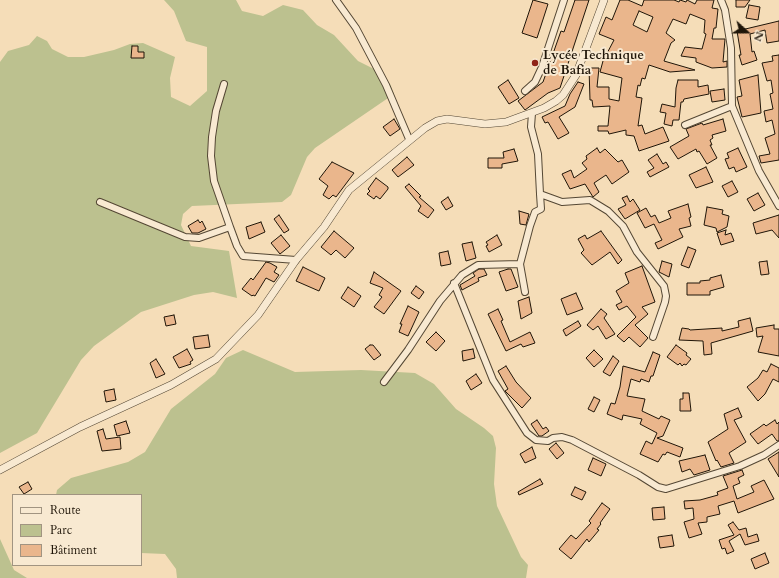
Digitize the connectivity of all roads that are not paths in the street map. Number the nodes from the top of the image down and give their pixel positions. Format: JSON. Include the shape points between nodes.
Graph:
{"nodes":[{"id":1,"x":336,"y":0,"type":"edge"},
{"id":2,"x":564,"y":0,"type":"edge"},
{"id":3,"x":604,"y":0,"type":"edge"},
{"id":4,"x":721,"y":0,"type":"edge"},
{"id":5,"x":224,"y":84,"type":"dead end"},
{"id":6,"x":525,"y":91,"type":"dead end"},
{"id":7,"x":732,"y":106,"type":"junction"},
{"id":8,"x":532,"y":113,"type":"junction"},
{"id":9,"x":685,"y":125,"type":"dead end"},
{"id":10,"x":410,"y":139,"type":"junction"},
{"id":11,"x":540,"y":194,"type":"junction"},
{"id":12,"x":100,"y":202,"type":"dead end"},
{"id":13,"x":779,"y":206,"type":"edge"},
{"id":14,"x":230,"y":227,"type":"junction"},
{"id":15,"x":296,"y":260,"type":"junction"},
{"id":16,"x":520,"y":264,"type":"junction"},
{"id":17,"x":454,"y":282,"type":"junction"},
{"id":18,"x":526,"y":292,"type":"dead end"},
{"id":19,"x":653,"y":337,"type":"dead end"},
{"id":20,"x":384,"y":382,"type":"dead end"},
{"id":21,"x":779,"y":445,"type":"edge"},
{"id":22,"x":0,"y":470,"type":"edge"}],
"edges":[{"from":1,"to":10,"type":"street","via":[[356,28],[386,85]]},
{"from":2,"to":6,"type":"street","via":[[542,67],[535,82]]},
{"from":3,"to":8,"type":"street","via":[[576,75],[556,101]]},
{"from":4,"to":7,"type":"street","via":[[731,48]]},
{"from":5,"to":14,"type":"street","via":[[216,111],[211,156],[214,181]]},
{"from":7,"to":9,"type":"street"},
{"from":7,"to":13,"type":"street","via":[[756,166]]},
{"from":8,"to":10,"type":"street","via":[[512,121],[492,124],[442,119]]},
{"from":8,"to":11,"type":"street","via":[[531,127],[538,154]]},
{"from":10,"to":15,"type":"street","via":[[355,184]]},
{"from":11,"to":16,"type":"street","via":[[542,209],[535,212]]},
{"from":11,"to":19,"type":"street","via":[[562,202],[590,200],[608,211],[622,226],[666,292]]},
{"from":12,"to":14,"type":"street","via":[[185,237],[199,238]]},
{"from":14,"to":15,"type":"street","via":[[243,256]]},
{"from":15,"to":22,"type":"street","via":[[242,334],[206,367],[73,431]]},
{"from":16,"to":17,"type":"street","via":[[478,265]]},
{"from":16,"to":18,"type":"street"},
{"from":17,"to":20,"type":"street"},
{"from":17,"to":21,"type":"street","via":[[493,380],[531,438],[542,441],[562,437],[572,440],[666,489],[740,466],[764,456]]}]}
